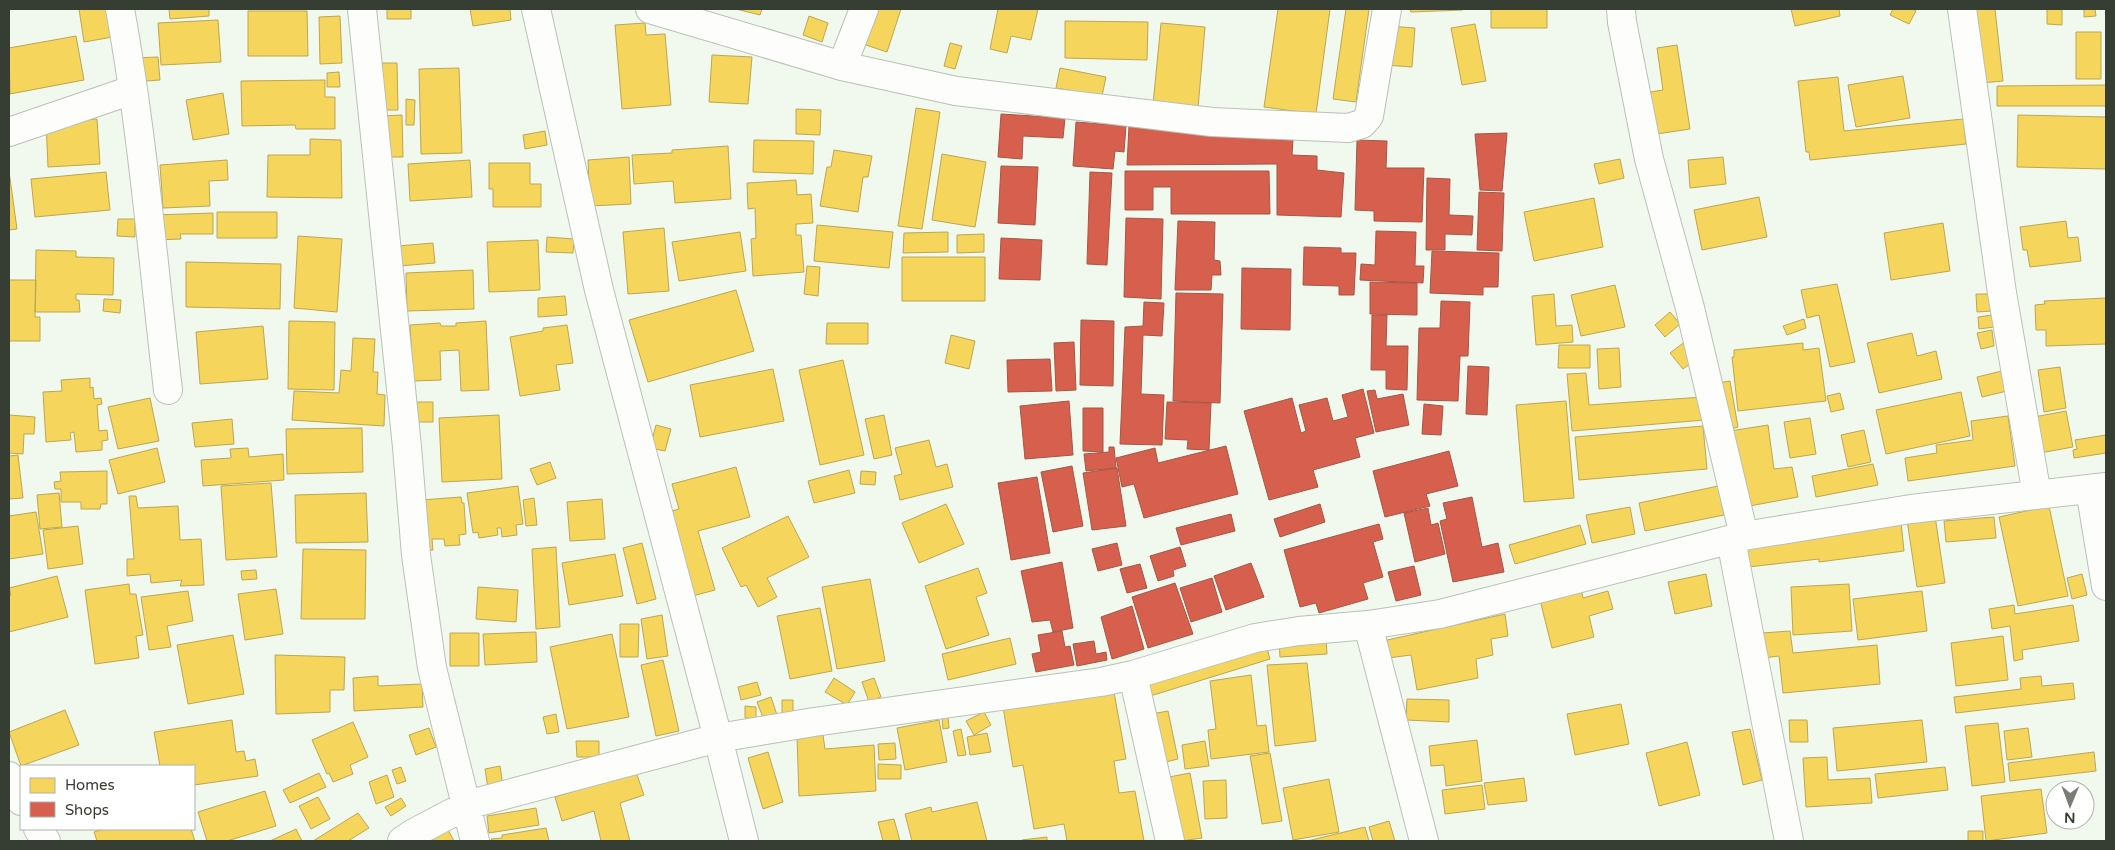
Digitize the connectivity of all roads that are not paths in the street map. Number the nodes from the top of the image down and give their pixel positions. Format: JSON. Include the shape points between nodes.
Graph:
{"nodes":[{"id":1,"x":120,"y":9,"type":"edge"},
{"id":2,"x":362,"y":9,"type":"edge"},
{"id":3,"x":536,"y":9,"type":"edge"},
{"id":4,"x":650,"y":9,"type":"edge"},
{"id":5,"x":864,"y":9,"type":"edge"},
{"id":6,"x":1388,"y":9,"type":"edge"},
{"id":7,"x":1621,"y":9,"type":"edge"},
{"id":8,"x":1962,"y":9,"type":"edge"},
{"id":9,"x":842,"y":66,"type":"junction"},
{"id":10,"x":132,"y":90,"type":"junction"},
{"id":11,"x":9,"y":132,"type":"edge"},
{"id":12,"x":168,"y":390,"type":"dead end"},
{"id":13,"x":2098,"y":488,"type":"edge"},
{"id":14,"x":2037,"y":495,"type":"junction"},
{"id":15,"x":1737,"y":538,"type":"junction"},
{"id":16,"x":2106,"y":586,"type":"edge"},
{"id":17,"x":1368,"y":625,"type":"junction"},
{"id":18,"x":1133,"y":675,"type":"junction"},
{"id":19,"x":718,"y":738,"type":"junction"},
{"id":20,"x":9,"y":776,"type":"edge"},
{"id":21,"x":20,"y":799,"type":"edge"},
{"id":22,"x":467,"y":805,"type":"junction"},
{"id":23,"x":39,"y":830,"type":"edge"},
{"id":24,"x":46,"y":841,"type":"edge"},
{"id":25,"x":402,"y":841,"type":"edge"},
{"id":26,"x":475,"y":841,"type":"edge"},
{"id":27,"x":744,"y":841,"type":"edge"},
{"id":28,"x":1170,"y":841,"type":"edge"},
{"id":29,"x":1424,"y":841,"type":"edge"},
{"id":30,"x":1788,"y":841,"type":"edge"}],
"edges":[{"from":1,"to":10,"type":"street"},
{"from":2,"to":22,"type":"street","via":[[416,555],[432,668]]},
{"from":3,"to":19,"type":"street","via":[[599,290]]},
{"from":4,"to":9,"type":"street"},
{"from":5,"to":9,"type":"street"},
{"from":6,"to":9,"type":"street","via":[[1369,116],[1362,124],[1348,128],[1212,122],[956,91]]},
{"from":7,"to":15,"type":"street","via":[[1649,159],[1690,308]]},
{"from":8,"to":14,"type":"street","via":[[2002,293]]},
{"from":10,"to":11,"type":"street"},
{"from":10,"to":12,"type":"street","via":[[144,167]]},
{"from":13,"to":14,"type":"street"},
{"from":13,"to":16,"type":"street"},
{"from":14,"to":15,"type":"street","via":[[1911,509]]},
{"from":15,"to":17,"type":"street","via":[[1440,614]]},
{"from":15,"to":30,"type":"street"},
{"from":17,"to":18,"type":"street","via":[[1255,638]]},
{"from":17,"to":29,"type":"street"},
{"from":18,"to":19,"type":"street"},
{"from":18,"to":28,"type":"street"},
{"from":19,"to":22,"type":"street"},
{"from":19,"to":27,"type":"street"},
{"from":20,"to":21,"type":"street"},
{"from":22,"to":25,"type":"street"},
{"from":22,"to":26,"type":"street"},
{"from":23,"to":24,"type":"street"}]}
